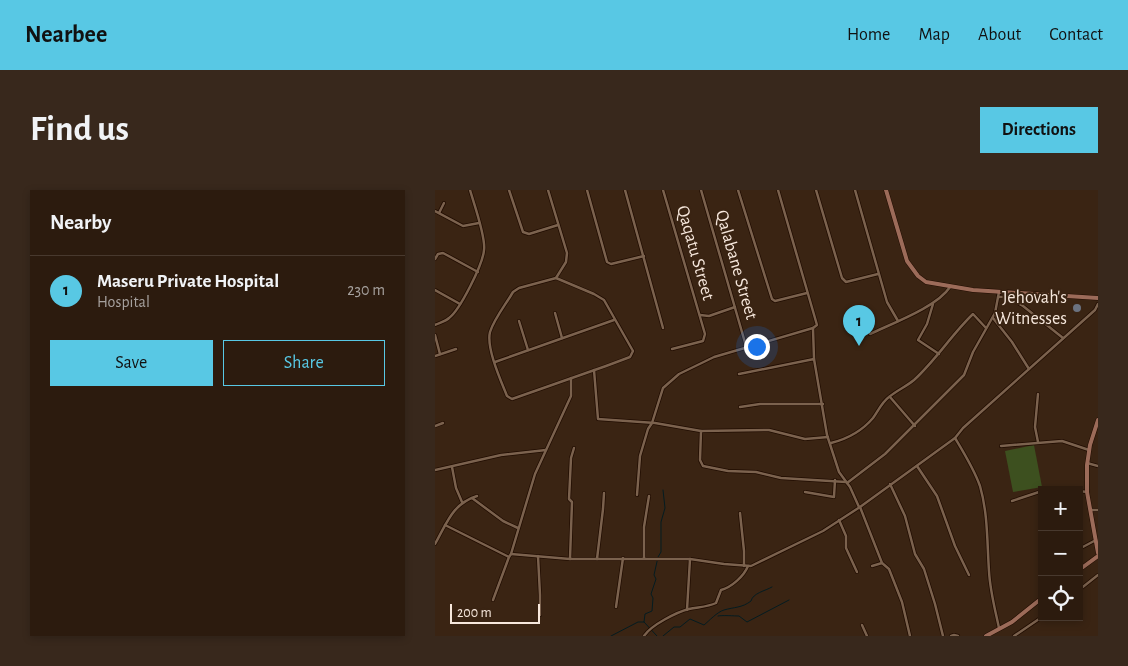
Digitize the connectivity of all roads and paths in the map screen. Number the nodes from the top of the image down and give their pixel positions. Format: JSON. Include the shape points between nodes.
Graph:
{"nodes":[{"id":1,"x":470,"y":190,"type":"edge"},
{"id":2,"x":509,"y":190,"type":"edge"},
{"id":3,"x":548,"y":190,"type":"edge"},
{"id":4,"x":587,"y":190,"type":"edge"},
{"id":5,"x":625,"y":190,"type":"edge"},
{"id":6,"x":663,"y":190,"type":"edge"},
{"id":7,"x":701,"y":190,"type":"edge"},
{"id":8,"x":738,"y":190,"type":"edge"},
{"id":9,"x":779,"y":190,"type":"edge"},
{"id":10,"x":816,"y":190,"type":"edge"},
{"id":11,"x":855,"y":190,"type":"edge"},
{"id":12,"x":886,"y":190,"type":"edge"},
{"id":13,"x":444,"y":203,"type":"dead end"},
{"id":14,"x":435,"y":211,"type":"edge"},
{"id":15,"x":439,"y":213,"type":"junction"},
{"id":16,"x":480,"y":222,"type":"junction"},
{"id":17,"x":558,"y":226,"type":"junction"},
{"id":18,"x":644,"y":256,"type":"junction"},
{"id":19,"x":435,"y":259,"type":"edge"},
{"id":20,"x":477,"y":272,"type":"junction"},
{"id":21,"x":878,"y":274,"type":"junction"},
{"id":22,"x":556,"y":278,"type":"junction"},
{"id":23,"x":950,"y":287,"type":"junction"},
{"id":24,"x":435,"y":290,"type":"edge"},
{"id":25,"x":999,"y":290,"type":"junction"},
{"id":26,"x":808,"y":293,"type":"junction"},
{"id":27,"x":998,"y":296,"type":"junction"},
{"id":28,"x":1098,"y":298,"type":"edge"},
{"id":29,"x":934,"y":302,"type":"junction"},
{"id":30,"x":460,"y":304,"type":"junction"},
{"id":31,"x":1098,"y":304,"type":"edge"},
{"id":32,"x":735,"y":307,"type":"junction"},
{"id":33,"x":555,"y":313,"type":"dead end"},
{"id":34,"x":699,"y":314,"type":"junction"},
{"id":35,"x":993,"y":318,"type":"junction"},
{"id":36,"x":615,"y":320,"type":"junction"},
{"id":37,"x":519,"y":321,"type":"dead end"},
{"id":38,"x":898,"y":321,"type":"junction"},
{"id":39,"x":435,"y":324,"type":"edge"},
{"id":40,"x":663,"y":328,"type":"dead end"},
{"id":41,"x":813,"y":328,"type":"junction"},
{"id":42,"x":986,"y":328,"type":"junction"},
{"id":43,"x":870,"y":334,"type":"dead end"},
{"id":44,"x":435,"y":335,"type":"edge"},
{"id":45,"x":562,"y":338,"type":"junction"},
{"id":46,"x":1063,"y":338,"type":"junction"},
{"id":47,"x":746,"y":346,"type":"junction"},
{"id":48,"x":456,"y":349,"type":"dead end"},
{"id":49,"x":672,"y":349,"type":"dead end"},
{"id":50,"x":528,"y":350,"type":"junction"},
{"id":51,"x":440,"y":354,"type":"junction"},
{"id":52,"x":939,"y":354,"type":"junction"},
{"id":53,"x":435,"y":356,"type":"edge"},
{"id":54,"x":815,"y":360,"type":"junction"},
{"id":55,"x":495,"y":362,"type":"junction"},
{"id":56,"x":1029,"y":369,"type":"junction"},
{"id":57,"x":594,"y":370,"type":"junction"},
{"id":58,"x":739,"y":374,"type":"dead end"},
{"id":59,"x":571,"y":378,"type":"junction"},
{"id":60,"x":1038,"y":394,"type":"dead end"},
{"id":61,"x":890,"y":397,"type":"junction"},
{"id":62,"x":823,"y":404,"type":"junction"},
{"id":63,"x":740,"y":407,"type":"dead end"},
{"id":64,"x":1098,"y":420,"type":"edge"},
{"id":65,"x":443,"y":423,"type":"dead end"},
{"id":66,"x":652,"y":423,"type":"junction"},
{"id":67,"x":435,"y":426,"type":"edge"},
{"id":68,"x":915,"y":426,"type":"junction"},
{"id":69,"x":701,"y":431,"type":"junction"},
{"id":70,"x":828,"y":437,"type":"junction"},
{"id":71,"x":955,"y":438,"type":"junction"},
{"id":72,"x":1038,"y":442,"type":"junction"},
{"id":73,"x":831,"y":444,"type":"junction"},
{"id":74,"x":1001,"y":446,"type":"dead end"},
{"id":75,"x":574,"y":448,"type":"dead end"},
{"id":76,"x":546,"y":450,"type":"junction"},
{"id":77,"x":1089,"y":450,"type":"junction"},
{"id":78,"x":1087,"y":463,"type":"junction"},
{"id":79,"x":917,"y":466,"type":"junction"},
{"id":80,"x":1098,"y":466,"type":"edge"},
{"id":81,"x":452,"y":467,"type":"junction"},
{"id":82,"x":435,"y":470,"type":"edge"},
{"id":83,"x":835,"y":480,"type":"junction"},
{"id":84,"x":846,"y":483,"type":"junction"},
{"id":85,"x":891,"y":484,"type":"junction"},
{"id":86,"x":805,"y":492,"type":"dead end"},
{"id":87,"x":1038,"y":492,"type":"edge"},
{"id":88,"x":1083,"y":492,"type":"edge"},
{"id":89,"x":1087,"y":492,"type":"junction"},
{"id":90,"x":603,"y":493,"type":"dead end"},
{"id":91,"x":637,"y":494,"type":"dead end"},
{"id":92,"x":477,"y":496,"type":"dead end"},
{"id":93,"x":649,"y":496,"type":"dead end"},
{"id":94,"x":471,"y":498,"type":"junction"},
{"id":95,"x":1012,"y":500,"type":"dead end"},
{"id":96,"x":462,"y":502,"type":"junction"},
{"id":97,"x":859,"y":507,"type":"junction"},
{"id":98,"x":1091,"y":510,"type":"junction"},
{"id":99,"x":1098,"y":510,"type":"edge"},
{"id":100,"x":740,"y":513,"type":"dead end"},
{"id":101,"x":839,"y":520,"type":"junction"},
{"id":102,"x":445,"y":525,"type":"junction"},
{"id":103,"x":518,"y":528,"type":"junction"},
{"id":104,"x":1096,"y":540,"type":"junction"},
{"id":105,"x":435,"y":542,"type":"edge"},
{"id":106,"x":1083,"y":547,"type":"edge"},
{"id":107,"x":510,"y":555,"type":"junction"},
{"id":108,"x":1098,"y":555,"type":"edge"},
{"id":109,"x":538,"y":556,"type":"junction"},
{"id":110,"x":623,"y":558,"type":"junction"},
{"id":111,"x":644,"y":558,"type":"junction"},
{"id":112,"x":690,"y":558,"type":"junction"},
{"id":113,"x":570,"y":559,"type":"junction"},
{"id":114,"x":597,"y":559,"type":"junction"},
{"id":115,"x":882,"y":563,"type":"junction"},
{"id":116,"x":744,"y":566,"type":"junction"},
{"id":117,"x":749,"y":566,"type":"junction"},
{"id":118,"x":872,"y":566,"type":"dead end"},
{"id":119,"x":1083,"y":567,"type":"edge"},
{"id":120,"x":857,"y":572,"type":"dead end"},
{"id":121,"x":969,"y":575,"type":"dead end"},
{"id":122,"x":1098,"y":575,"type":"edge"},
{"id":123,"x":1083,"y":587,"type":"edge"},
{"id":124,"x":493,"y":600,"type":"dead end"},
{"id":125,"x":1038,"y":601,"type":"edge"},
{"id":126,"x":616,"y":607,"type":"dead end"},
{"id":127,"x":687,"y":610,"type":"junction"},
{"id":128,"x":540,"y":615,"type":"dead end"},
{"id":129,"x":1038,"y":620,"type":"edge"},
{"id":130,"x":863,"y":625,"type":"dead end"},
{"id":131,"x":999,"y":628,"type":"junction"},
{"id":132,"x":644,"y":636,"type":"edge"},
{"id":133,"x":867,"y":636,"type":"edge"},
{"id":134,"x":911,"y":636,"type":"edge"},
{"id":135,"x":943,"y":636,"type":"edge"},
{"id":136,"x":951,"y":636,"type":"edge"},
{"id":137,"x":958,"y":636,"type":"edge"},
{"id":138,"x":986,"y":636,"type":"edge"},
{"id":139,"x":1014,"y":636,"type":"edge"}],
"edges":[{"from":1,"to":16,"type":"street"},
{"from":2,"to":17,"type":"street","via":[[523,232],[529,234]]},
{"from":3,"to":17,"type":"street"},
{"from":4,"to":18,"type":"street","via":[[607,262],[611,264]]},
{"from":5,"to":18,"type":"street"},
{"from":6,"to":34,"type":"street","name":"Qaqatu Street"},
{"from":7,"to":32,"type":"street","name":"Qalabane Street"},
{"from":8,"to":26,"type":"street","via":[[772,299]]},
{"from":9,"to":26,"type":"street"},
{"from":10,"to":21,"type":"street","via":[[842,278],[846,282]]},
{"from":11,"to":21,"type":"street"},
{"from":12,"to":23,"type":"main road","via":[[912,270],[927,282]]},
{"from":13,"to":15,"type":"street"},
{"from":14,"to":15,"type":"street"},
{"from":15,"to":16,"type":"street","via":[[463,226]]},
{"from":16,"to":20,"type":"street","via":[[485,249]]},
{"from":17,"to":22,"type":"street","via":[[567,253],[566,262]]},
{"from":18,"to":40,"type":"street"},
{"from":19,"to":20,"type":"street","via":[[438,254],[443,254]]},
{"from":20,"to":30,"type":"street"},
{"from":21,"to":38,"type":"street","via":[[887,302]]},
{"from":22,"to":36,"type":"street","via":[[604,300]]},
{"from":22,"to":55,"type":"street","via":[[513,292],[490,332]]},
{"from":23,"to":25,"type":"main road"},
{"from":23,"to":29,"type":"street"},
{"from":24,"to":30,"type":"street"},
{"from":25,"to":27,"type":"street"},
{"from":25,"to":28,"type":"main road"},
{"from":26,"to":41,"type":"street","via":[[817,325]]},
{"from":27,"to":35,"type":"street"},
{"from":27,"to":46,"type":"street","via":[[1007,296],[1023,306]]},
{"from":29,"to":38,"type":"street"},
{"from":29,"to":52,"type":"street","via":[[918,340]]},
{"from":30,"to":39,"type":"street","via":[[449,318]]},
{"from":31,"to":46,"type":"street"},
{"from":32,"to":34,"type":"street","name":"Qaqatu Street","via":[[709,316]]},
{"from":32,"to":47,"type":"street","name":"Qalabane Street"},
{"from":33,"to":45,"type":"street"},
{"from":34,"to":49,"type":"street","via":[[705,334],[703,341]]},
{"from":35,"to":42,"type":"street"},
{"from":35,"to":56,"type":"street"},
{"from":36,"to":45,"type":"street"},
{"from":36,"to":57,"type":"street","via":[[633,351],[629,356]]},
{"from":37,"to":50,"type":"street"},
{"from":38,"to":43,"type":"street"},
{"from":41,"to":47,"type":"street"},
{"from":41,"to":54,"type":"street"},
{"from":42,"to":52,"type":"street","via":[[973,314]]},
{"from":42,"to":68,"type":"street","via":[[964,376]]},
{"from":44,"to":51,"type":"street"},
{"from":45,"to":50,"type":"street"},
{"from":46,"to":56,"type":"street"},
{"from":47,"to":66,"type":"street","via":[[679,374],[663,388]]},
{"from":48,"to":51,"type":"street"},
{"from":50,"to":55,"type":"street"},
{"from":51,"to":53,"type":"street"},
{"from":52,"to":61,"type":"street","via":[[915,379]]},
{"from":54,"to":58,"type":"street"},
{"from":54,"to":62,"type":"street"},
{"from":55,"to":59,"type":"street","via":[[507,396],[512,399]]},
{"from":56,"to":71,"type":"street"},
{"from":57,"to":59,"type":"street"},
{"from":57,"to":66,"type":"street","via":[[598,419]]},
{"from":59,"to":76,"type":"street","via":[[571,396]]},
{"from":60,"to":72,"type":"street","via":[[1035,427]]},
{"from":61,"to":68,"type":"street"},
{"from":61,"to":73,"type":"street","via":[[859,431]]},
{"from":62,"to":63,"type":"street"},
{"from":62,"to":70,"type":"street"},
{"from":64,"to":77,"type":"main road"},
{"from":65,"to":67,"type":"street"},
{"from":66,"to":69,"type":"street"},
{"from":66,"to":91,"type":"street","via":[[641,456]]},
{"from":68,"to":84,"type":"street"},
{"from":69,"to":70,"type":"street","via":[[769,430],[805,439]]},
{"from":69,"to":83,"type":"street","via":[[700,464],[703,466],[781,478]]},
{"from":70,"to":73,"type":"street"},
{"from":71,"to":79,"type":"street"},
{"from":71,"to":131,"type":"street","via":[[980,487],[989,538],[992,602]]},
{"from":72,"to":74,"type":"street"},
{"from":72,"to":77,"type":"street","via":[[1062,441]]},
{"from":73,"to":84,"type":"street","via":[[839,472]]},
{"from":75,"to":113,"type":"street","via":[[569,499],[573,502]]},
{"from":76,"to":81,"type":"street","via":[[501,454]]},
{"from":76,"to":103,"type":"street","via":[[530,486]]},
{"from":77,"to":78,"type":"main road"},
{"from":78,"to":80,"type":"street"},
{"from":78,"to":89,"type":"main road"},
{"from":79,"to":85,"type":"street"},
{"from":79,"to":121,"type":"street","via":[[937,496]]},
{"from":81,"to":82,"type":"street"},
{"from":81,"to":96,"type":"street"},
{"from":83,"to":84,"type":"street"},
{"from":83,"to":86,"type":"street","via":[[833,498]]},
{"from":84,"to":97,"type":"street"},
{"from":85,"to":97,"type":"street"},
{"from":85,"to":135,"type":"street","via":[[909,526],[915,554],[924,569]]},
{"from":87,"to":95,"type":"street"},
{"from":88,"to":89,"type":"street"},
{"from":89,"to":98,"type":"main road"},
{"from":90,"to":114,"type":"street"},
{"from":92,"to":94,"type":"street"},
{"from":93,"to":111,"type":"street"},
{"from":94,"to":96,"type":"street"},
{"from":94,"to":103,"type":"street"},
{"from":96,"to":102,"type":"street"},
{"from":97,"to":101,"type":"street"},
{"from":97,"to":115,"type":"street"},
{"from":98,"to":99,"type":"street"},
{"from":98,"to":104,"type":"main road"},
{"from":100,"to":116,"type":"street"},
{"from":101,"to":117,"type":"street","via":[[792,547]]},
{"from":101,"to":120,"type":"street"},
{"from":102,"to":105,"type":"street"},
{"from":102,"to":107,"type":"street"},
{"from":103,"to":107,"type":"street"},
{"from":104,"to":106,"type":"street"},
{"from":104,"to":108,"type":"main road"},
{"from":107,"to":109,"type":"street"},
{"from":107,"to":124,"type":"street"},
{"from":108,"to":119,"type":"main road"},
{"from":109,"to":113,"type":"street"},
{"from":109,"to":128,"type":"street"},
{"from":110,"to":111,"type":"street"},
{"from":110,"to":114,"type":"street"},
{"from":110,"to":126,"type":"street"},
{"from":111,"to":112,"type":"street"},
{"from":112,"to":116,"type":"street"},
{"from":112,"to":127,"type":"street"},
{"from":113,"to":114,"type":"street"},
{"from":115,"to":118,"type":"street"},
{"from":115,"to":134,"type":"street","via":[[889,569]]},
{"from":116,"to":117,"type":"street"},
{"from":117,"to":127,"type":"street","via":[[738,579],[721,590],[716,603]]},
{"from":122,"to":123,"type":"street"},
{"from":125,"to":131,"type":"main road"},
{"from":127,"to":132,"type":"street","via":[[665,620]]},
{"from":129,"to":139,"type":"street"},
{"from":130,"to":133,"type":"street"},
{"from":131,"to":138,"type":"main road"},
{"from":136,"to":137,"type":"street"}]}
